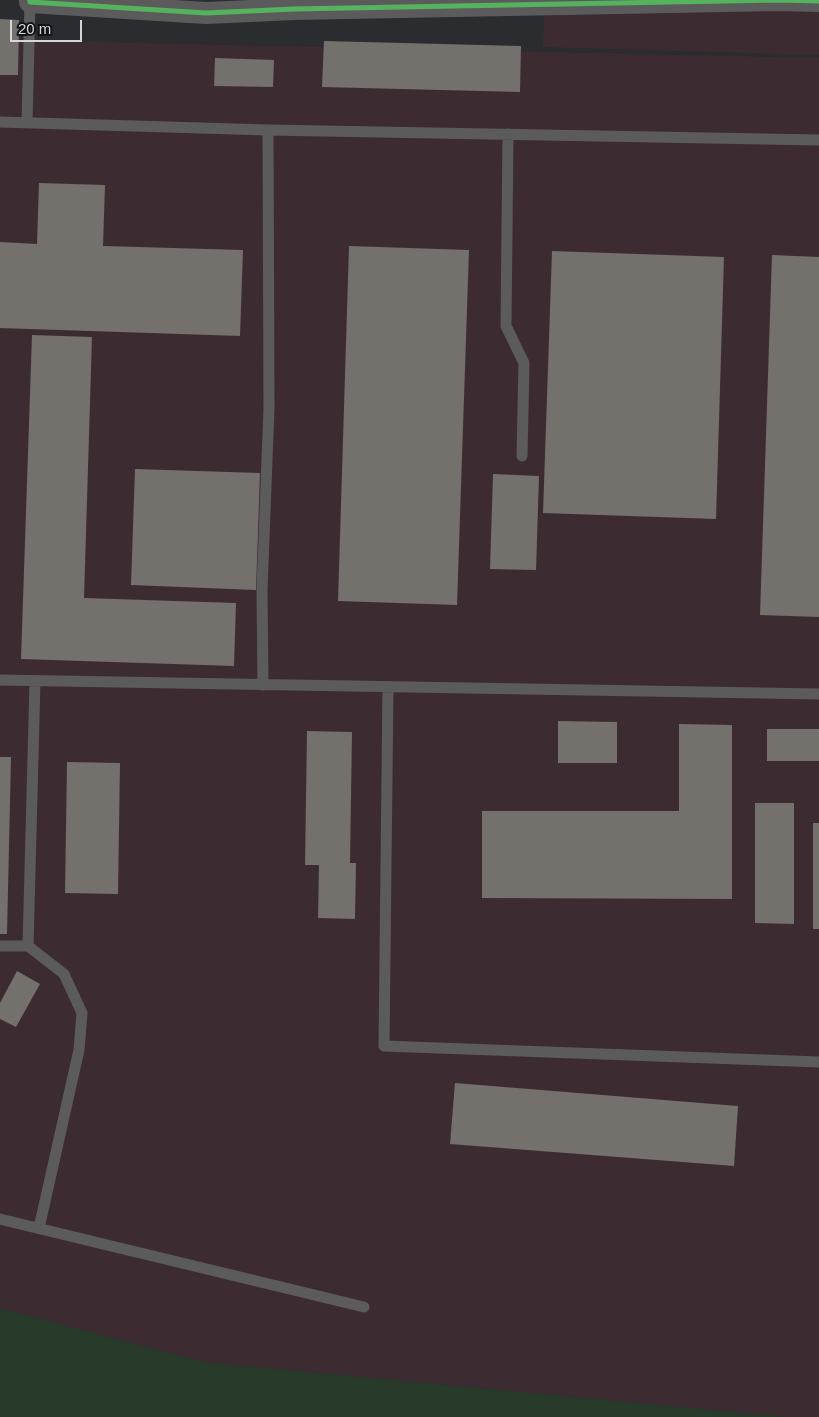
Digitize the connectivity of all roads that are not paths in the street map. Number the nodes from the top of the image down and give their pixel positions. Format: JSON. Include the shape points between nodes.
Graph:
{"nodes":[{"id":1,"x":30,"y":1,"type":"edge"},
{"id":2,"x":819,"y":1,"type":"edge"},
{"id":3,"x":0,"y":122,"type":"edge"},
{"id":4,"x":27,"y":123,"type":"junction"},
{"id":5,"x":268,"y":130,"type":"junction"},
{"id":6,"x":508,"y":134,"type":"junction"},
{"id":7,"x":819,"y":140,"type":"edge"},
{"id":8,"x":522,"y":456,"type":"dead end"},
{"id":9,"x":0,"y":680,"type":"edge"},
{"id":10,"x":35,"y":681,"type":"junction"},
{"id":11,"x":263,"y":685,"type":"junction"},
{"id":12,"x":388,"y":687,"type":"junction"},
{"id":13,"x":819,"y":694,"type":"edge"},
{"id":14,"x":0,"y":946,"type":"edge"},
{"id":15,"x":28,"y":946,"type":"junction"},
{"id":16,"x":819,"y":1062,"type":"edge"},
{"id":17,"x":0,"y":1219,"type":"edge"},
{"id":18,"x":39,"y":1228,"type":"junction"},
{"id":19,"x":364,"y":1307,"type":"dead end"}],
"edges":[{"from":1,"to":2,"type":"street","via":[[206,13]]},
{"from":1,"to":4,"type":"lane"},
{"from":3,"to":4,"type":"lane"},
{"from":4,"to":5,"type":"lane"},
{"from":5,"to":6,"type":"lane"},
{"from":5,"to":11,"type":"lane","via":[[268,408],[262,590]]},
{"from":6,"to":7,"type":"lane"},
{"from":6,"to":8,"type":"lane","via":[[506,326],[524,363]]},
{"from":9,"to":10,"type":"lane"},
{"from":10,"to":11,"type":"lane"},
{"from":10,"to":15,"type":"lane"},
{"from":11,"to":12,"type":"lane"},
{"from":12,"to":13,"type":"lane"},
{"from":12,"to":16,"type":"lane","via":[[384,1046]]},
{"from":14,"to":15,"type":"lane"},
{"from":15,"to":18,"type":"lane","via":[[64,974],[82,1013],[80,1050]]},
{"from":17,"to":18,"type":"lane"},
{"from":18,"to":19,"type":"lane"}]}
